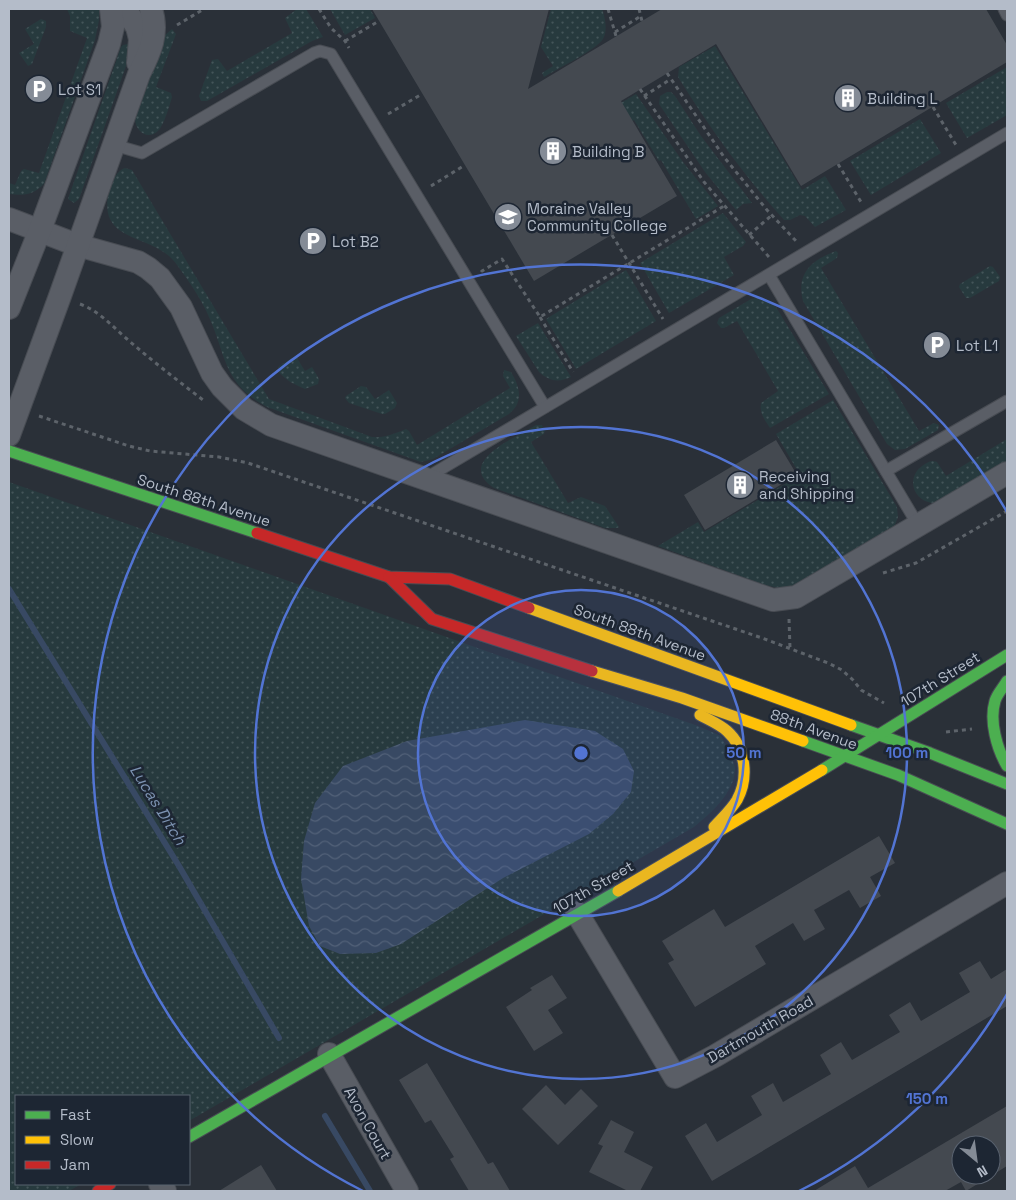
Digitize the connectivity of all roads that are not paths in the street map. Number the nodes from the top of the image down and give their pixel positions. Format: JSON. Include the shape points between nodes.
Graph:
{"nodes":[{"id":1,"x":111,"y":9,"type":"edge"},
{"id":2,"x":125,"y":9,"type":"edge"},
{"id":3,"x":151,"y":9,"type":"edge"},
{"id":4,"x":1004,"y":9,"type":"edge"},
{"id":5,"x":1007,"y":15,"type":"edge"},
{"id":6,"x":139,"y":74,"type":"junction"},
{"id":7,"x":1007,"y":133,"type":"edge"},
{"id":8,"x":114,"y":145,"type":"junction"},
{"id":9,"x":9,"y":219,"type":"edge"},
{"id":10,"x":40,"y":230,"type":"junction"},
{"id":11,"x":77,"y":245,"type":"junction"},
{"id":12,"x":769,"y":274,"type":"junction"},
{"id":13,"x":9,"y":308,"type":"edge"},
{"id":14,"x":1007,"y":401,"type":"edge"},
{"id":15,"x":545,"y":407,"type":"junction"},
{"id":16,"x":9,"y":435,"type":"edge"},
{"id":17,"x":9,"y":451,"type":"edge"},
{"id":18,"x":886,"y":471,"type":"junction"},
{"id":19,"x":1007,"y":473,"type":"edge"},
{"id":20,"x":426,"y":478,"type":"junction"},
{"id":21,"x":918,"y":525,"type":"junction"},
{"id":22,"x":389,"y":577,"type":"junction"},
{"id":23,"x":1007,"y":655,"type":"edge"},
{"id":24,"x":606,"y":676,"type":"joint"},
{"id":25,"x":1007,"y":682,"type":"edge"},
{"id":26,"x":682,"y":698,"type":"junction"},
{"id":27,"x":877,"y":736,"type":"junction"},
{"id":28,"x":846,"y":756,"type":"junction"},
{"id":29,"x":1007,"y":766,"type":"edge"},
{"id":30,"x":1007,"y":784,"type":"edge"},
{"id":31,"x":1007,"y":824,"type":"edge"},
{"id":32,"x":698,"y":844,"type":"junction"},
{"id":33,"x":1007,"y":883,"type":"edge"},
{"id":34,"x":577,"y":913,"type":"junction"},
{"id":35,"x":329,"y":1054,"type":"junction"},
{"id":36,"x":190,"y":1136,"type":"edge"},
{"id":37,"x":407,"y":1191,"type":"edge"}],
"edges":[{"from":1,"to":10,"type":"street","via":[[113,27],[109,44]]},
{"from":2,"to":6,"type":"street","via":[[137,27],[140,39]]},
{"from":3,"to":6,"type":"street","via":[[155,34]]},
{"from":4,"to":5,"type":"lane"},
{"from":6,"to":8,"type":"street"},
{"from":7,"to":12,"type":"lane"},
{"from":8,"to":11,"type":"street"},
{"from":8,"to":15,"type":"lane","via":[[142,153],[314,53],[331,54]]},
{"from":9,"to":10,"type":"street"},
{"from":10,"to":11,"type":"street"},
{"from":10,"to":13,"type":"street"},
{"from":11,"to":16,"type":"street"},
{"from":11,"to":20,"type":"street","via":[[138,262],[160,278],[180,308],[212,373],[244,409],[271,425]]},
{"from":12,"to":15,"type":"lane"},
{"from":12,"to":18,"type":"lane"},
{"from":14,"to":18,"type":"lane"},
{"from":15,"to":20,"type":"lane"},
{"from":17,"to":22,"type":"street","name":"South 88th Avenue"},
{"from":18,"to":21,"type":"lane"},
{"from":19,"to":21,"type":"street"},
{"from":20,"to":21,"type":"street","via":[[773,600],[796,597]]},
{"from":22,"to":24,"type":"street","name":"South 88th Avenue","via":[[432,618]]},
{"from":22,"to":27,"type":"street","name":"South 88th Avenue","via":[[450,579]]},
{"from":23,"to":27,"type":"street","name":"107th Street"},
{"from":24,"to":26,"type":"street","name":"88th Avenue"},
{"from":25,"to":29,"type":"street","via":[[995,701],[994,731]]},
{"from":26,"to":28,"type":"street","name":"88th Avenue"},
{"from":26,"to":32,"type":"street","via":[[696,712],[730,733],[744,765],[745,777],[737,800]]},
{"from":27,"to":28,"type":"street","name":"107th Street"},
{"from":27,"to":30,"type":"street","name":"88th Avenue"},
{"from":28,"to":31,"type":"street","name":"88th Avenue","via":[[898,774]]},
{"from":28,"to":32,"type":"street","name":"107th Street"},
{"from":32,"to":34,"type":"street","name":"107th Street"},
{"from":33,"to":34,"type":"street","name":"Dartmouth Road","via":[[675,1077]]},
{"from":34,"to":35,"type":"street","name":"107th Street"},
{"from":35,"to":36,"type":"street","name":"107th Street"},
{"from":35,"to":37,"type":"street","name":"Avon Court"}]}
